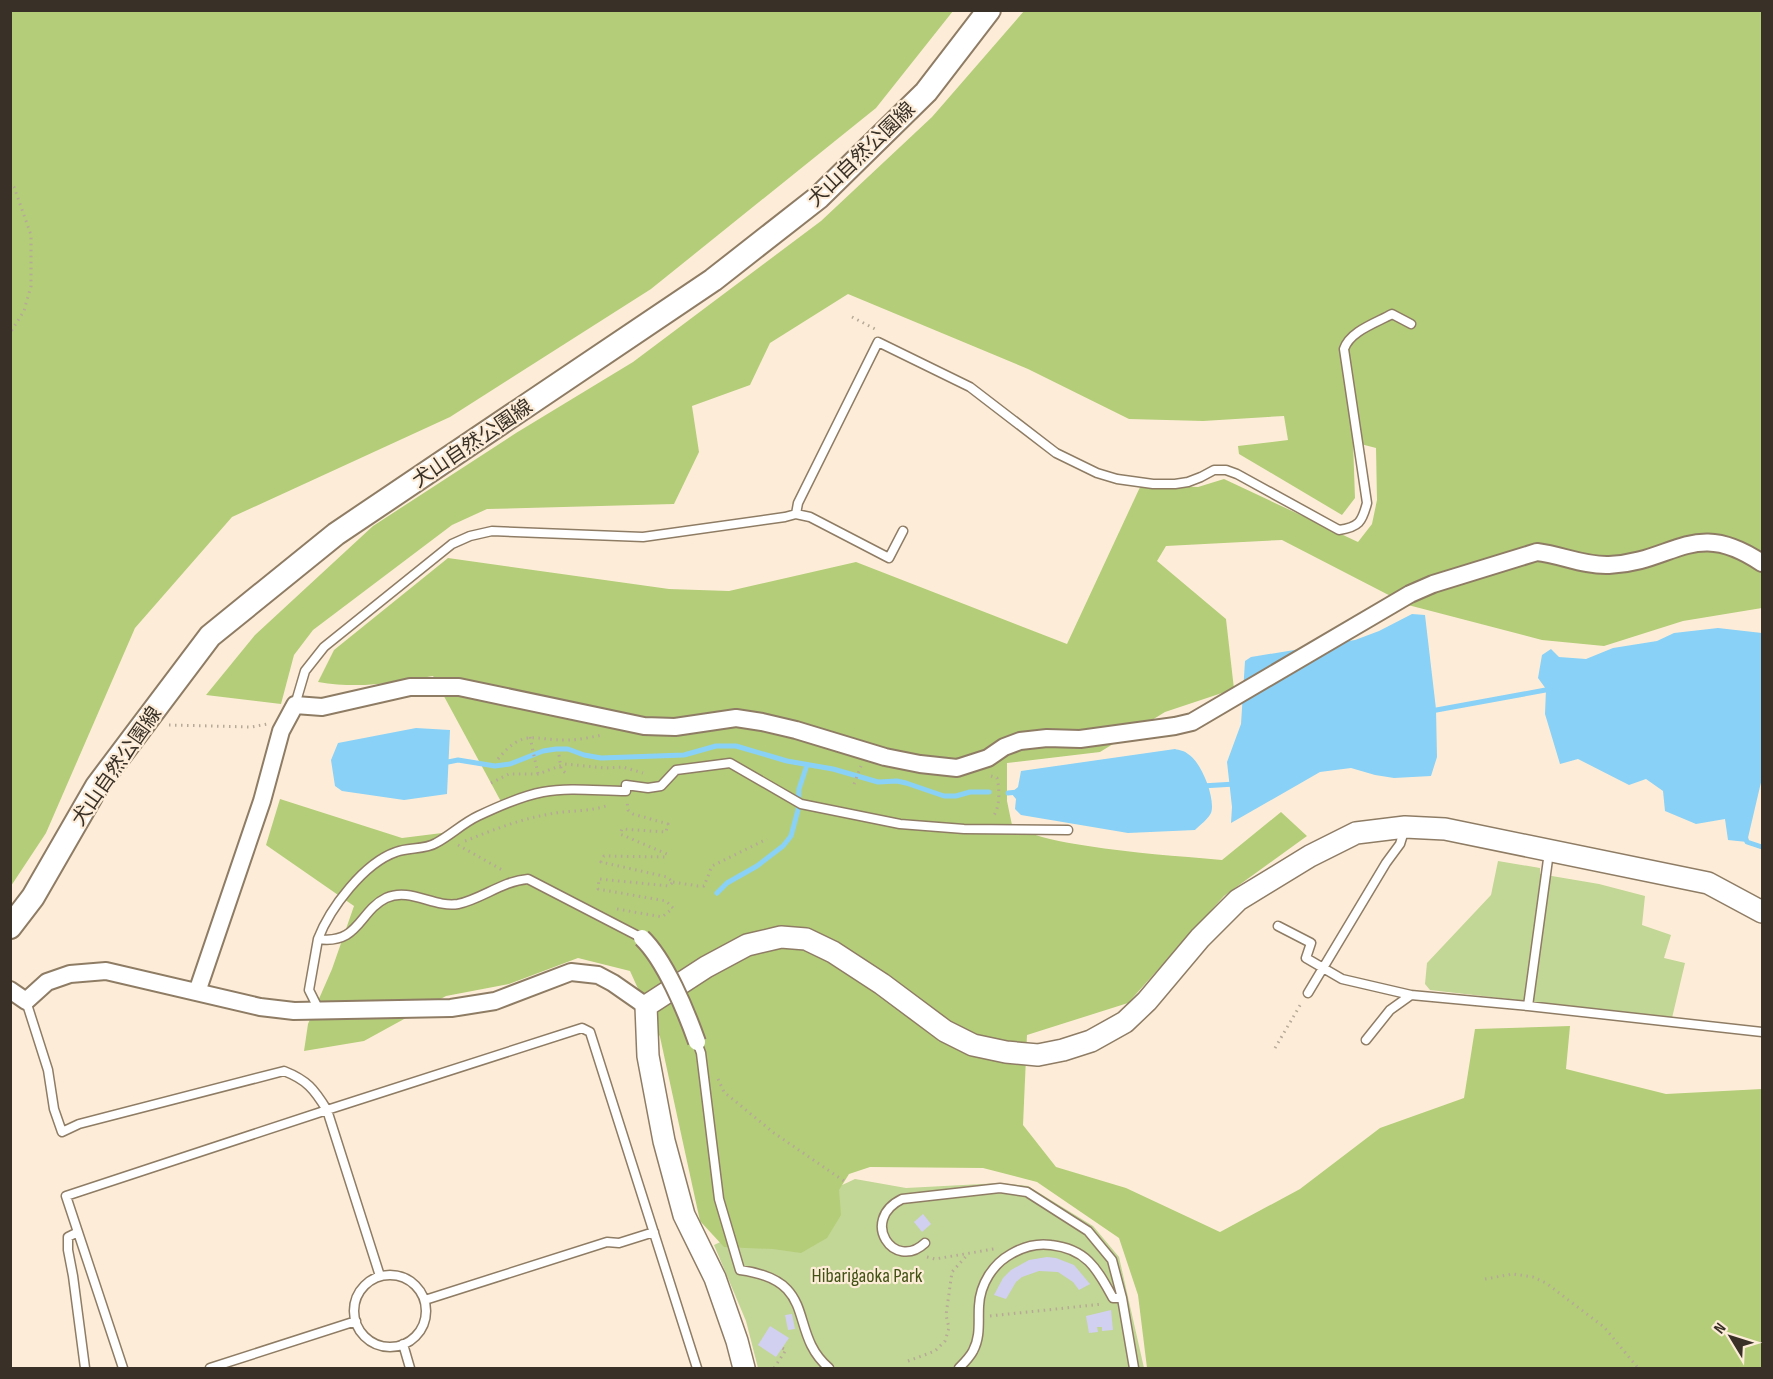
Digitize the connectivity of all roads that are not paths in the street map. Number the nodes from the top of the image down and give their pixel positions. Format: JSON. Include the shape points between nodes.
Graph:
{"nodes":[{"id":1,"x":989,"y":10,"type":"edge"},
{"id":2,"x":1411,"y":324,"type":"dead end"},
{"id":3,"x":796,"y":514,"type":"junction"},
{"id":4,"x":903,"y":531,"type":"dead end"},
{"id":5,"x":1762,"y":563,"type":"edge"},
{"id":6,"x":291,"y":712,"type":"junction"},
{"id":7,"x":1405,"y":827,"type":"junction"},
{"id":8,"x":1068,"y":830,"type":"dead end"},
{"id":9,"x":1549,"y":852,"type":"junction"},
{"id":10,"x":1762,"y":912,"type":"edge"},
{"id":11,"x":1278,"y":926,"type":"dead end"},
{"id":12,"x":10,"y":927,"type":"edge"},
{"id":13,"x":642,"y":938,"type":"joint"},
{"id":14,"x":318,"y":939,"type":"junction"},
{"id":15,"x":1322,"y":969,"type":"junction"},
{"id":16,"x":10,"y":990,"type":"edge"},
{"id":17,"x":197,"y":992,"type":"junction"},
{"id":18,"x":1308,"y":993,"type":"road end"},
{"id":19,"x":1411,"y":995,"type":"junction"},
{"id":20,"x":26,"y":1001,"type":"junction"},
{"id":21,"x":646,"y":1006,"type":"junction"},
{"id":22,"x":1528,"y":1006,"type":"junction"},
{"id":23,"x":317,"y":1011,"type":"junction"},
{"id":24,"x":1762,"y":1032,"type":"edge"},
{"id":25,"x":1366,"y":1040,"type":"dead end"},
{"id":26,"x":697,"y":1042,"type":"joint"},
{"id":27,"x":327,"y":1110,"type":"junction"},
{"id":28,"x":78,"y":1232,"type":"junction"},
{"id":29,"x":654,"y":1232,"type":"junction"},
{"id":30,"x":925,"y":1243,"type":"dead end"},
{"id":31,"x":380,"y":1276,"type":"junction"},
{"id":32,"x":1118,"y":1298,"type":"junction"},
{"id":33,"x":425,"y":1300,"type":"junction"},
{"id":34,"x":356,"y":1321,"type":"junction"},
{"id":35,"x":403,"y":1344,"type":"junction"},
{"id":36,"x":84,"y":1368,"type":"edge"},
{"id":37,"x":123,"y":1368,"type":"edge"},
{"id":38,"x":210,"y":1368,"type":"edge"},
{"id":39,"x":410,"y":1368,"type":"edge"},
{"id":40,"x":698,"y":1368,"type":"edge"},
{"id":41,"x":744,"y":1368,"type":"edge"},
{"id":42,"x":829,"y":1368,"type":"edge"},
{"id":43,"x":959,"y":1368,"type":"edge"},
{"id":44,"x":1134,"y":1368,"type":"edge"}],
"edges":[{"from":1,"to":12,"type":"main road","name":"犬山自然公園線","via":[[926,92],[819,197],[713,280],[336,534],[210,636],[97,786],[33,897]]},
{"from":2,"to":3,"type":"lane","via":[[1392,314],[1352,336],[1344,349],[1367,503],[1363,518],[1353,528],[1339,530],[1226,470],[1214,470],[1174,484],[1097,473],[1056,453],[970,387],[878,342],[798,502]]},
{"from":3,"to":4,"type":"lane","via":[[810,517],[889,558]]},
{"from":3,"to":6,"type":"lane","via":[[643,537],[492,531],[470,536],[452,544],[324,646],[305,671]]},
{"from":5,"to":6,"type":"street","via":[[1733,547],[1711,542],[1608,565],[1537,552],[1410,594],[1192,722],[1080,739],[1020,741],[988,758],[957,768],[885,757],[762,722],[736,718],[675,727],[644,726],[459,687],[410,687]]},
{"from":6,"to":17,"type":"street","via":[[281,731],[262,801]]},
{"from":7,"to":9,"type":"street","via":[[1445,829]]},
{"from":7,"to":15,"type":"lane","via":[[1400,844]]},
{"from":7,"to":21,"type":"street","via":[[1356,833],[1238,900],[1125,1022],[1091,1041],[1063,1050],[1038,1054],[973,1045],[833,952],[806,939],[781,937],[747,945]]},
{"from":8,"to":14,"type":"lane","via":[[964,830],[900,824],[801,804],[730,763],[676,770],[661,786],[626,785],[626,791],[568,790],[519,798],[476,816],[434,845],[385,856],[369,866],[342,897]]},
{"from":9,"to":10,"type":"street","via":[[1708,883]]},
{"from":9,"to":22,"type":"lane"},
{"from":11,"to":15,"type":"lane","via":[[1311,943],[1306,958]]},
{"from":13,"to":14,"type":"lane","via":[[528,879],[515,880],[459,903],[443,904],[402,895],[387,898],[351,932]]},
{"from":13,"to":26,"type":"street","bridge":true,"via":[[653,949]]},
{"from":14,"to":23,"type":"lane","via":[[309,990]]},
{"from":15,"to":18,"type":"lane"},
{"from":15,"to":19,"type":"lane","via":[[1342,979]]},
{"from":16,"to":20,"type":"street"},
{"from":17,"to":20,"type":"street","via":[[106,971],[70,974],[47,982]]},
{"from":17,"to":23,"type":"street","via":[[260,1007]]},
{"from":19,"to":22,"type":"lane"},
{"from":19,"to":25,"type":"lane","via":[[1390,1010]]},
{"from":20,"to":27,"type":"lane","via":[[62,1132],[79,1124],[284,1071],[313,1088]]},
{"from":21,"to":23,"type":"street","via":[[598,975],[571,972],[495,1001],[451,1008]]},
{"from":21,"to":41,"type":"street","via":[[648,1056],[664,1141],[684,1215],[715,1278]]},
{"from":22,"to":24,"type":"lane"},
{"from":26,"to":42,"type":"lane","via":[[719,1199],[740,1270],[774,1278],[789,1291],[819,1360]]},
{"from":27,"to":28,"type":"lane","via":[[66,1196]]},
{"from":27,"to":29,"type":"lane","via":[[582,1028],[590,1032]]},
{"from":27,"to":31,"type":"lane"},
{"from":28,"to":36,"type":"lane","via":[[68,1237],[68,1250]]},
{"from":28,"to":37,"type":"lane"},
{"from":29,"to":33,"type":"lane","via":[[619,1243],[607,1242]]},
{"from":29,"to":40,"type":"lane"},
{"from":30,"to":32,"type":"lane","via":[[919,1249],[904,1251],[886,1242],[882,1221],[888,1208],[902,1199],[1000,1188],[1027,1192],[1088,1231],[1112,1260]]},
{"from":31,"to":33,"type":"lane","via":[[405,1277]]},
{"from":31,"to":34,"type":"lane","via":[[357,1296]]},
{"from":32,"to":43,"type":"lane","via":[[1090,1261],[1065,1246],[1044,1244],[1014,1252],[986,1278],[974,1350]]},
{"from":32,"to":44,"type":"lane"},
{"from":33,"to":35,"type":"lane","via":[[423,1326]]},
{"from":34,"to":35,"type":"lane","via":[[366,1338],[375,1344]]},
{"from":34,"to":38,"type":"lane"},
{"from":35,"to":39,"type":"lane"}]}
